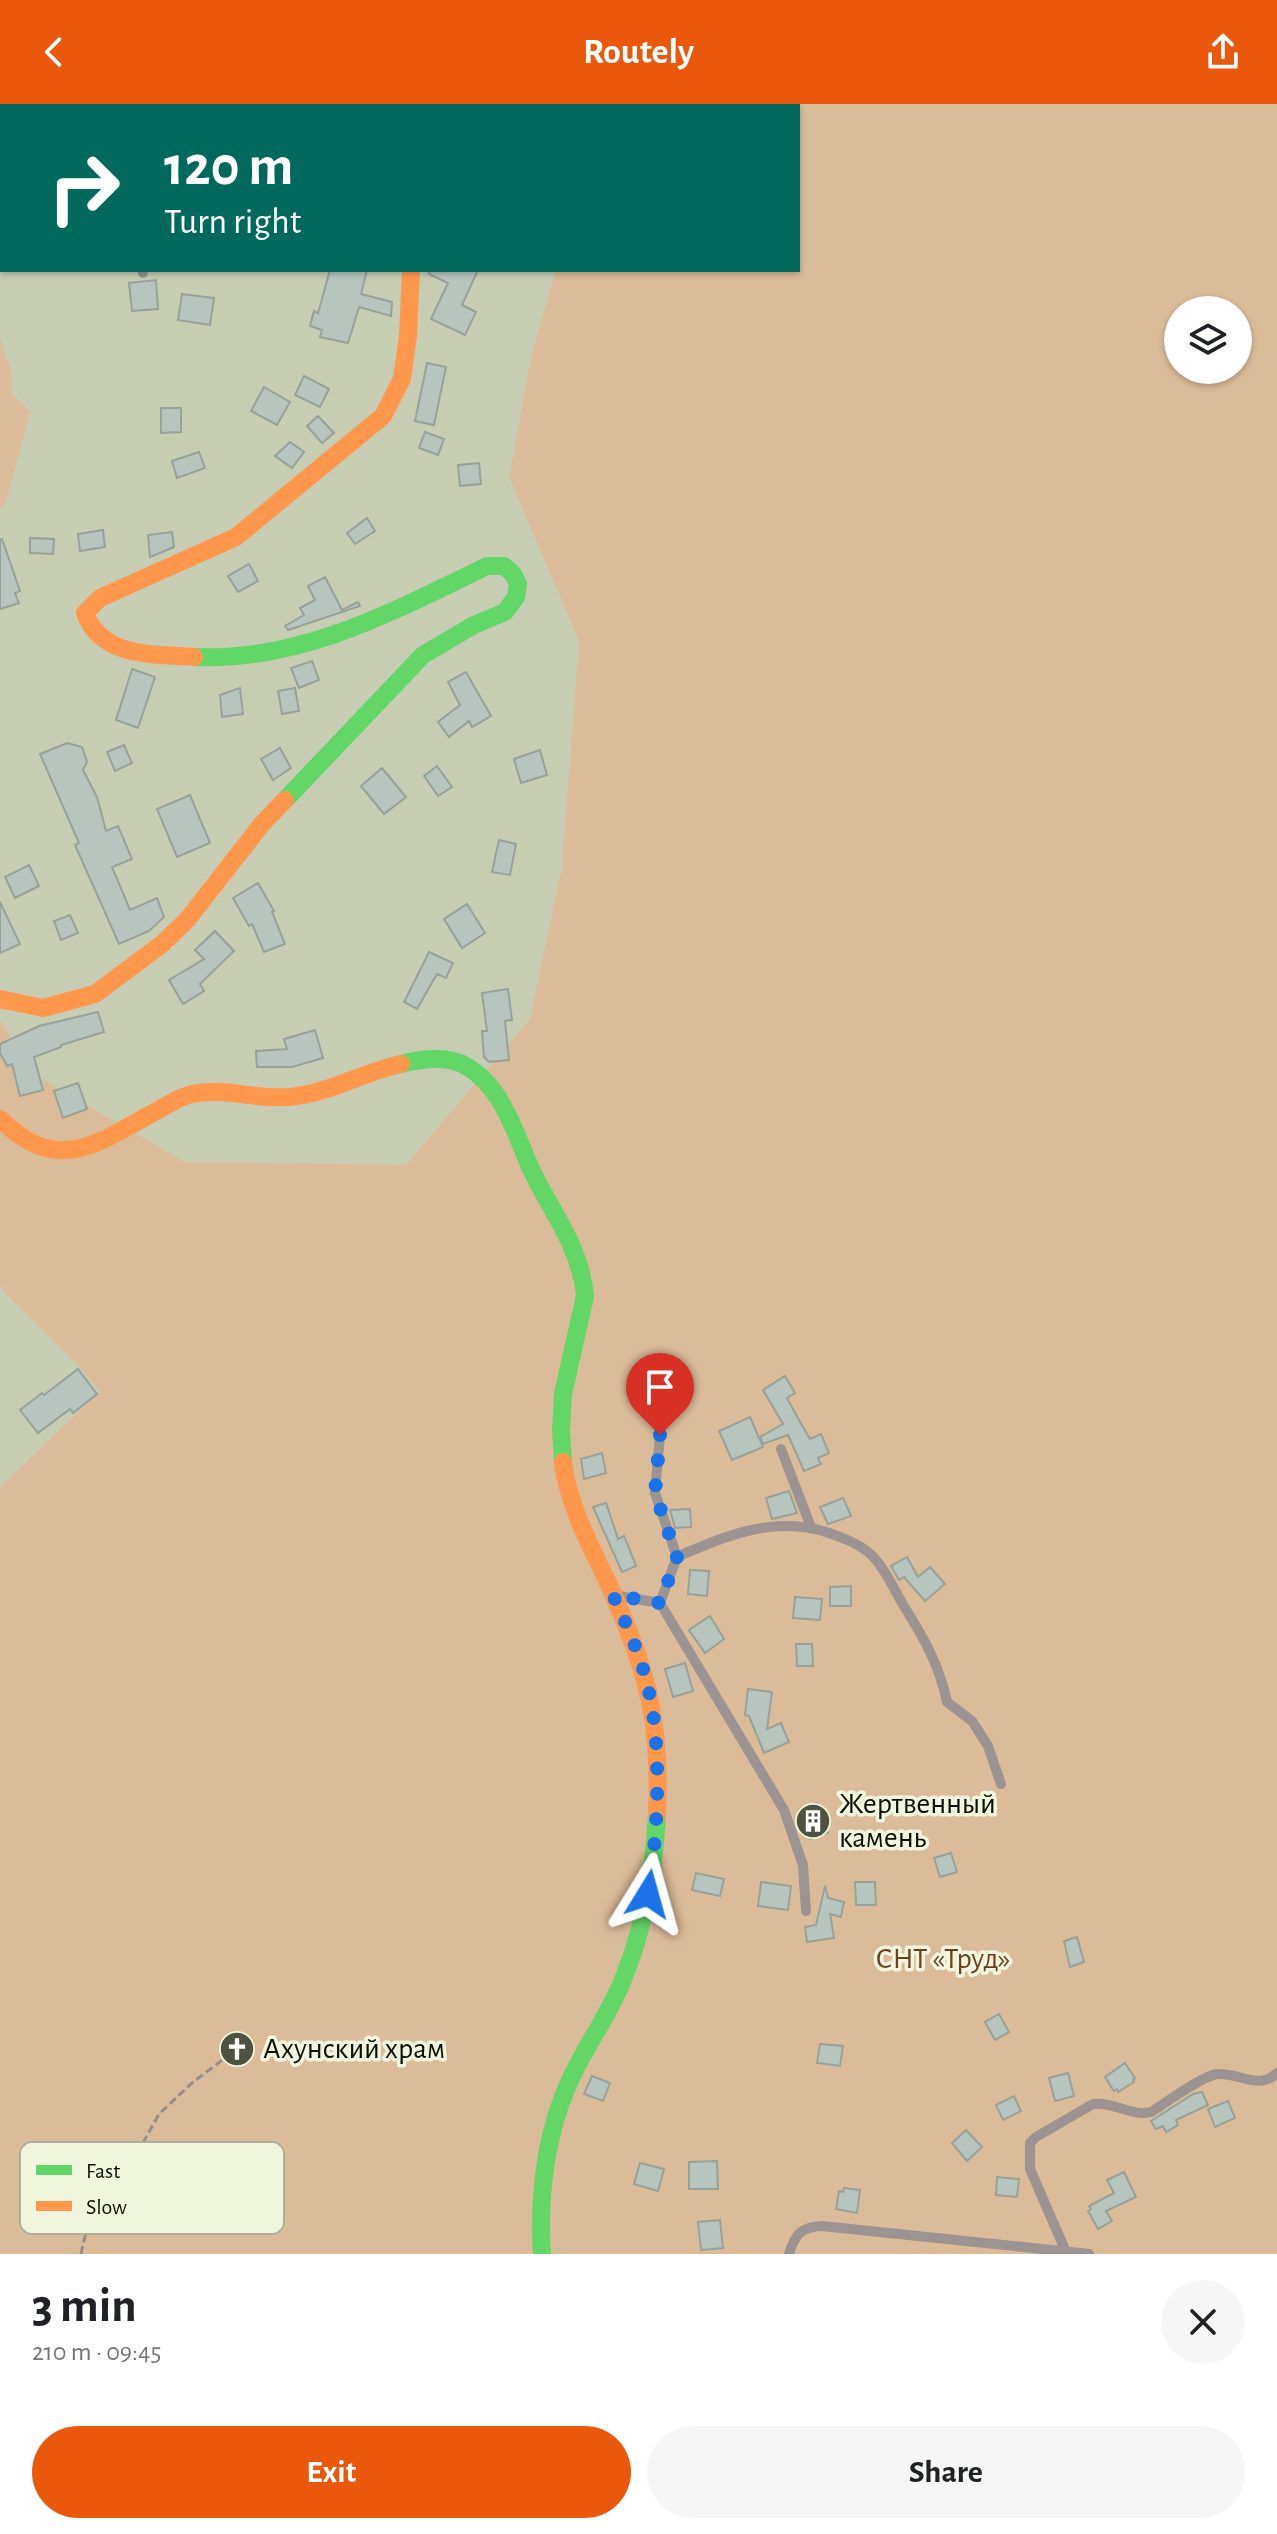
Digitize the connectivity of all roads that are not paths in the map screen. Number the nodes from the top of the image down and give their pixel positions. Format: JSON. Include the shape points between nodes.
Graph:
{"nodes":[{"id":1,"x":411,"y":272,"type":"edge"},
{"id":2,"x":0,"y":999,"type":"edge"},
{"id":3,"x":0,"y":1119,"type":"edge"},
{"id":4,"x":660,"y":1435,"type":"dead end"},
{"id":5,"x":781,"y":1449,"type":"dead end"},
{"id":6,"x":811,"y":1527,"type":"junction"},
{"id":7,"x":677,"y":1557,"type":"junction"},
{"id":8,"x":613,"y":1595,"type":"junction"},
{"id":9,"x":660,"y":1603,"type":"junction"},
{"id":10,"x":1001,"y":1784,"type":"dead end"},
{"id":11,"x":806,"y":1911,"type":"dead end"},
{"id":12,"x":1277,"y":2073,"type":"edge"},
{"id":13,"x":1066,"y":2252,"type":"junction"},
{"id":14,"x":542,"y":2254,"type":"edge"},
{"id":15,"x":789,"y":2254,"type":"edge"},
{"id":16,"x":1089,"y":2254,"type":"edge"}],
"edges":[{"from":1,"to":2,"type":"street","via":[[402,379],[383,416],[236,537],[100,598],[85,613],[89,628],[115,647],[183,657],[232,657],[348,631],[487,566],[504,566],[513,574],[516,597],[505,612],[423,655],[262,824],[187,920],[140,963],[95,994],[43,1008]]},
{"from":3,"to":8,"type":"street","via":[[32,1145],[59,1153],[86,1148],[188,1095],[296,1097],[389,1065],[426,1059],[471,1068],[501,1104],[582,1274],[585,1295],[565,1384],[561,1441],[573,1508]]},
{"from":4,"to":7,"type":"lane","via":[[655,1493]]},
{"from":5,"to":6,"type":"lane"},
{"from":6,"to":7,"type":"lane","via":[[786,1524],[729,1534]]},
{"from":6,"to":10,"type":"lane","via":[[848,1540],[881,1567],[931,1651],[947,1702],[972,1721],[988,1746]]},
{"from":7,"to":9,"type":"lane"},
{"from":8,"to":9,"type":"lane"},
{"from":8,"to":14,"type":"street","via":[[650,1693],[657,1818],[651,1876],[634,1951],[559,2111],[544,2179]]},
{"from":9,"to":11,"type":"lane","via":[[784,1810],[803,1865]]},
{"from":12,"to":13,"type":"lane","via":[[1258,2082],[1210,2076],[1141,2114],[1093,2104],[1036,2137],[1030,2143],[1030,2169]]},
{"from":13,"to":15,"type":"lane","via":[[822,2226],[802,2229]]},
{"from":13,"to":16,"type":"lane"}]}
